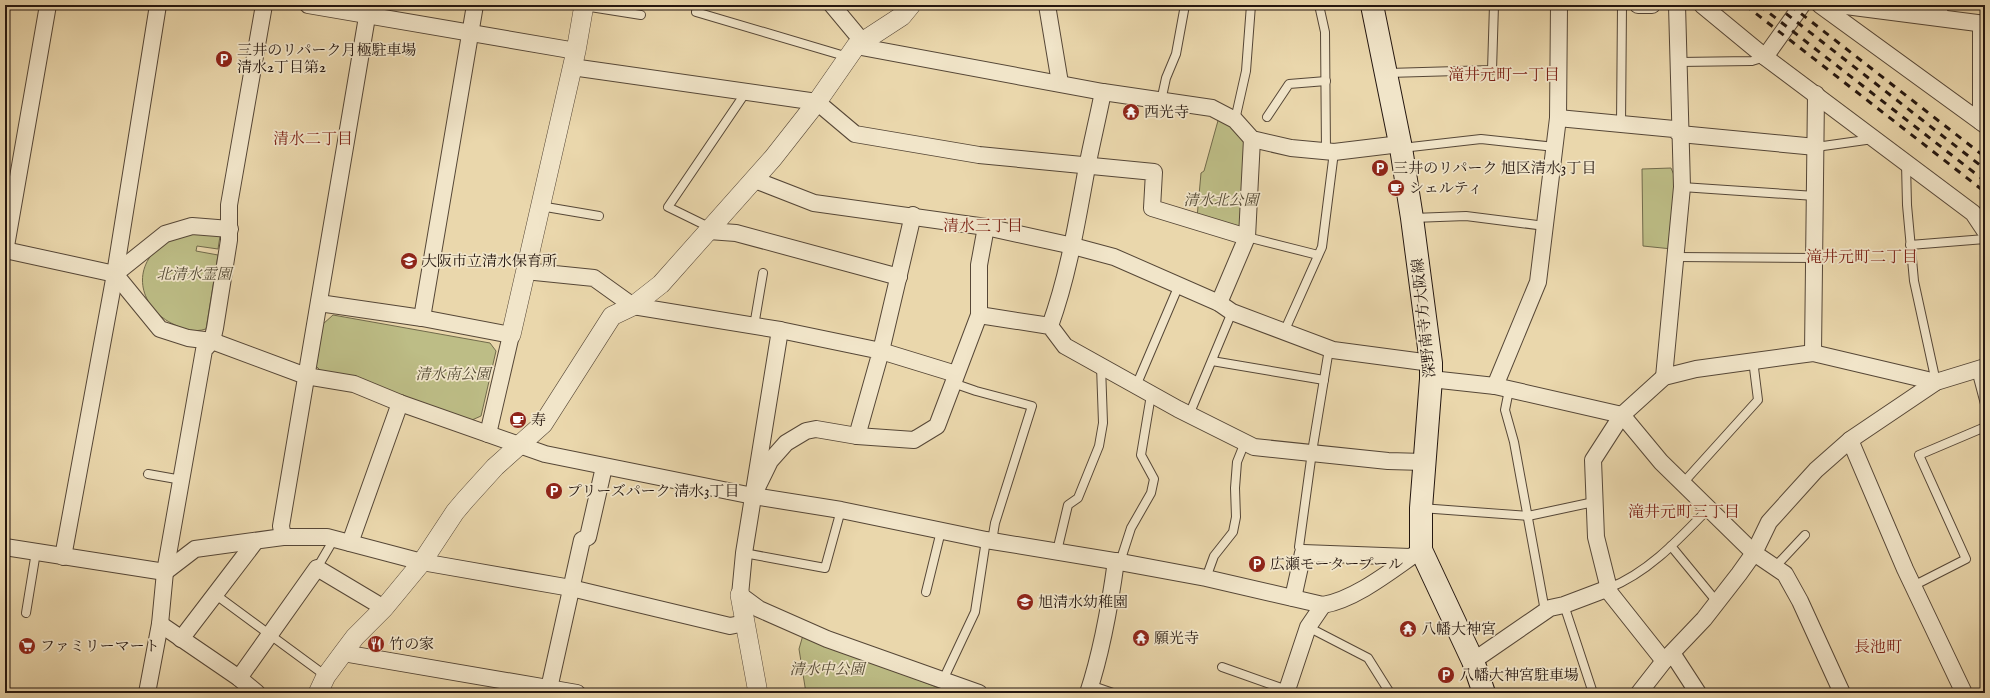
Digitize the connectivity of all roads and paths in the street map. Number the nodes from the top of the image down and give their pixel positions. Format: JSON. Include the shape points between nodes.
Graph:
{"nodes":[{"id":1,"x":48,"y":5,"type":"edge"},
{"id":2,"x":158,"y":5,"type":"edge"},
{"id":3,"x":264,"y":5,"type":"edge"},
{"id":4,"x":308,"y":5,"type":"edge"},
{"id":5,"x":475,"y":5,"type":"edge"},
{"id":6,"x":697,"y":5,"type":"edge"},
{"id":7,"x":832,"y":5,"type":"edge"},
{"id":8,"x":910,"y":5,"type":"edge"},
{"id":9,"x":1046,"y":5,"type":"edge"},
{"id":10,"x":1185,"y":5,"type":"edge"},
{"id":11,"x":1251,"y":5,"type":"edge"},
{"id":12,"x":1319,"y":5,"type":"edge"},
{"id":13,"x":1372,"y":5,"type":"edge"},
{"id":14,"x":1494,"y":5,"type":"edge"},
{"id":15,"x":1559,"y":5,"type":"edge"},
{"id":16,"x":1622,"y":5,"type":"edge"},
{"id":17,"x":1638,"y":5,"type":"edge"},
{"id":18,"x":1652,"y":5,"type":"edge"},
{"id":19,"x":1677,"y":5,"type":"edge"},
{"id":20,"x":1702,"y":5,"type":"edge"},
{"id":21,"x":1802,"y":5,"type":"edge"},
{"id":22,"x":1820,"y":5,"type":"edge"},
{"id":23,"x":1838,"y":5,"type":"edge"},
{"id":24,"x":584,"y":6,"type":"edge"},
{"id":25,"x":1856,"y":6,"type":"edge"},
{"id":26,"x":368,"y":10,"type":"edge"},
{"id":27,"x":1943,"y":11,"type":"edge"},
{"id":28,"x":640,"y":15,"type":"dead end"},
{"id":29,"x":1983,"y":24,"type":"edge"},
{"id":30,"x":470,"y":33,"type":"junction"},
{"id":31,"x":855,"y":48,"type":"junction"},
{"id":32,"x":1765,"y":56,"type":"junction"},
{"id":33,"x":574,"y":59,"type":"junction"},
{"id":34,"x":1679,"y":62,"type":"junction"},
{"id":35,"x":1385,"y":73,"type":"junction"},
{"id":36,"x":1326,"y":81,"type":"junction"},
{"id":37,"x":1060,"y":83,"type":"junction"},
{"id":38,"x":746,"y":92,"type":"junction"},
{"id":39,"x":1103,"y":92,"type":"junction"},
{"id":40,"x":1816,"y":94,"type":"junction"},
{"id":41,"x":1162,"y":101,"type":"junction"},
{"id":42,"x":817,"y":102,"type":"junction"},
{"id":43,"x":1267,"y":117,"type":"dead end"},
{"id":44,"x":1558,"y":118,"type":"junction"},
{"id":45,"x":1235,"y":120,"type":"junction"},
{"id":46,"x":1983,"y":123,"type":"edge"},
{"id":47,"x":1621,"y":125,"type":"junction"},
{"id":48,"x":1680,"y":134,"type":"junction"},
{"id":49,"x":1252,"y":139,"type":"junction"},
{"id":50,"x":1874,"y":139,"type":"junction"},
{"id":51,"x":1555,"y":147,"type":"junction"},
{"id":52,"x":1816,"y":147,"type":"junction"},
{"id":53,"x":1401,"y":148,"type":"junction"},
{"id":54,"x":1330,"y":151,"type":"junction"},
{"id":55,"x":1906,"y":161,"type":"junction"},
{"id":56,"x":1087,"y":165,"type":"junction"},
{"id":57,"x":754,"y":180,"type":"junction"},
{"id":58,"x":1682,"y":187,"type":"junction"},
{"id":59,"x":1815,"y":196,"type":"junction"},
{"id":60,"x":540,"y":206,"type":"junction"},
{"id":61,"x":913,"y":215,"type":"junction"},
{"id":62,"x":599,"y":216,"type":"dead end"},
{"id":63,"x":1412,"y":218,"type":"junction"},
{"id":64,"x":1545,"y":226,"type":"junction"},
{"id":65,"x":986,"y":227,"type":"junction"},
{"id":66,"x":230,"y":229,"type":"junction"},
{"id":67,"x":710,"y":229,"type":"junction"},
{"id":68,"x":1985,"y":231,"type":"edge"},
{"id":69,"x":1247,"y":237,"type":"junction"},
{"id":70,"x":1985,"y":239,"type":"edge"},
{"id":71,"x":1910,"y":245,"type":"junction"},
{"id":72,"x":1073,"y":246,"type":"junction"},
{"id":73,"x":5,"y":251,"type":"edge"},
{"id":74,"x":1318,"y":255,"type":"junction"},
{"id":75,"x":1676,"y":257,"type":"junction"},
{"id":76,"x":1814,"y":258,"type":"junction"},
{"id":77,"x":525,"y":272,"type":"junction"},
{"id":78,"x":763,"y":273,"type":"dead end"},
{"id":79,"x":115,"y":274,"type":"junction"},
{"id":80,"x":899,"y":277,"type":"junction"},
{"id":81,"x":1179,"y":285,"type":"junction"},
{"id":82,"x":319,"y":303,"type":"junction"},
{"id":83,"x":633,"y":306,"type":"junction"},
{"id":84,"x":1226,"y":308,"type":"junction"},
{"id":85,"x":979,"y":315,"type":"junction"},
{"id":86,"x":422,"y":318,"type":"junction"},
{"id":87,"x":754,"y":326,"type":"junction"},
{"id":88,"x":1050,"y":326,"type":"junction"},
{"id":89,"x":780,"y":330,"type":"junction"},
{"id":90,"x":1284,"y":332,"type":"junction"},
{"id":91,"x":511,"y":335,"type":"junction"},
{"id":92,"x":212,"y":341,"type":"junction"},
{"id":93,"x":1329,"y":349,"type":"junction"},
{"id":94,"x":881,"y":351,"type":"junction"},
{"id":95,"x":1813,"y":353,"type":"junction"},
{"id":96,"x":1753,"y":360,"type":"junction"},
{"id":97,"x":1212,"y":361,"type":"junction"},
{"id":98,"x":1101,"y":366,"type":"junction"},
{"id":99,"x":1981,"y":368,"type":"edge"},
{"id":100,"x":1431,"y":371,"type":"junction"},
{"id":101,"x":306,"y":376,"type":"junction"},
{"id":102,"x":1664,"y":377,"type":"junction"},
{"id":103,"x":955,"y":379,"type":"junction"},
{"id":104,"x":1324,"y":380,"type":"junction"},
{"id":105,"x":1936,"y":382,"type":"junction"},
{"id":106,"x":1136,"y":386,"type":"junction"},
{"id":107,"x":1502,"y":388,"type":"junction"},
{"id":108,"x":1151,"y":395,"type":"junction"},
{"id":109,"x":400,"y":403,"type":"junction"},
{"id":110,"x":1985,"y":404,"type":"edge"},
{"id":111,"x":1622,"y":415,"type":"junction"},
{"id":112,"x":1189,"y":416,"type":"junction"},
{"id":113,"x":1985,"y":427,"type":"edge"},
{"id":114,"x":488,"y":434,"type":"junction"},
{"id":115,"x":857,"y":436,"type":"junction"},
{"id":116,"x":1850,"y":440,"type":"junction"},
{"id":117,"x":1245,"y":442,"type":"junction"},
{"id":118,"x":521,"y":445,"type":"junction"},
{"id":119,"x":1312,"y":452,"type":"junction"},
{"id":120,"x":1424,"y":462,"type":"junction"},
{"id":121,"x":604,"y":467,"type":"junction"},
{"id":122,"x":148,"y":474,"type":"dead end"},
{"id":123,"x":182,"y":480,"type":"junction"},
{"id":124,"x":1683,"y":483,"type":"junction"},
{"id":125,"x":753,"y":496,"type":"junction"},
{"id":126,"x":1594,"y":502,"type":"junction"},
{"id":127,"x":1421,"y":508,"type":"junction"},
{"id":128,"x":1709,"y":508,"type":"junction"},
{"id":129,"x":841,"y":510,"type":"junction"},
{"id":130,"x":1528,"y":516,"type":"junction"},
{"id":131,"x":941,"y":531,"type":"junction"},
{"id":132,"x":1805,"y":535,"type":"dead end"},
{"id":133,"x":283,"y":537,"type":"junction"},
{"id":134,"x":334,"y":539,"type":"junction"},
{"id":135,"x":989,"y":541,"type":"junction"},
{"id":136,"x":255,"y":542,"type":"junction"},
{"id":137,"x":350,"y":543,"type":"junction"},
{"id":138,"x":1671,"y":546,"type":"junction"},
{"id":139,"x":5,"y":547,"type":"edge"},
{"id":140,"x":1057,"y":551,"type":"junction"},
{"id":141,"x":36,"y":552,"type":"junction"},
{"id":142,"x":744,"y":553,"type":"junction"},
{"id":143,"x":1303,"y":553,"type":"junction"},
{"id":144,"x":1754,"y":553,"type":"junction"},
{"id":145,"x":1415,"y":554,"type":"junction"},
{"id":146,"x":63,"y":557,"type":"junction"},
{"id":147,"x":1118,"y":561,"type":"junction"},
{"id":148,"x":422,"y":562,"type":"junction"},
{"id":149,"x":1775,"y":567,"type":"junction"},
{"id":150,"x":317,"y":568,"type":"junction"},
{"id":151,"x":165,"y":572,"type":"junction"},
{"id":152,"x":1206,"y":578,"type":"junction"},
{"id":153,"x":1913,"y":586,"type":"junction"},
{"id":154,"x":571,"y":588,"type":"junction"},
{"id":155,"x":1608,"y":588,"type":"junction"},
{"id":156,"x":926,"y":592,"type":"dead end"},
{"id":157,"x":216,"y":595,"type":"junction"},
{"id":158,"x":740,"y":595,"type":"junction"},
{"id":159,"x":1294,"y":598,"type":"junction"},
{"id":160,"x":1717,"y":602,"type":"junction"},
{"id":161,"x":1564,"y":604,"type":"junction"},
{"id":162,"x":1323,"y":605,"type":"junction"},
{"id":163,"x":384,"y":608,"type":"junction"},
{"id":164,"x":1545,"y":611,"type":"junction"},
{"id":165,"x":26,"y":613,"type":"dead end"},
{"id":166,"x":745,"y":623,"type":"junction"},
{"id":167,"x":160,"y":624,"type":"junction"},
{"id":168,"x":1308,"y":627,"type":"junction"},
{"id":169,"x":270,"y":635,"type":"junction"},
{"id":170,"x":181,"y":639,"type":"junction"},
{"id":171,"x":342,"y":653,"type":"junction"},
{"id":172,"x":1668,"y":657,"type":"junction"},
{"id":173,"x":1473,"y":662,"type":"junction"},
{"id":174,"x":1222,"y":667,"type":"dead end"},
{"id":175,"x":326,"y":676,"type":"junction"},
{"id":176,"x":239,"y":678,"type":"junction"},
{"id":177,"x":943,"y":680,"type":"junction"},
{"id":178,"x":1089,"y":689,"type":"edge"},
{"id":179,"x":548,"y":691,"type":"edge"},
{"id":180,"x":1287,"y":692,"type":"edge"},
{"id":181,"x":147,"y":693,"type":"edge"},
{"id":182,"x":257,"y":693,"type":"edge"},
{"id":183,"x":318,"y":693,"type":"edge"},
{"id":184,"x":577,"y":693,"type":"edge"},
{"id":185,"x":758,"y":693,"type":"edge"},
{"id":186,"x":977,"y":693,"type":"edge"},
{"id":187,"x":1113,"y":693,"type":"edge"},
{"id":188,"x":1390,"y":693,"type":"edge"},
{"id":189,"x":1484,"y":693,"type":"edge"},
{"id":190,"x":1593,"y":693,"type":"edge"},
{"id":191,"x":1639,"y":693,"type":"edge"},
{"id":192,"x":1698,"y":693,"type":"edge"},
{"id":193,"x":1842,"y":693,"type":"edge"},
{"id":194,"x":1964,"y":693,"type":"edge"}],
"edges":[{"from":1,"to":73,"type":"street"},
{"from":2,"to":79,"type":"street"},
{"from":3,"to":66,"type":"street","via":[[229,205]]},
{"from":4,"to":26,"type":"street"},
{"from":5,"to":30,"type":"street"},
{"from":6,"to":31,"type":"lane","via":[[696,12]]},
{"from":7,"to":31,"type":"street"},
{"from":8,"to":31,"type":"street","via":[[902,16]]},
{"from":9,"to":37,"type":"street"},
{"from":10,"to":41,"type":"lane","via":[[1176,54],[1166,78]]},
{"from":11,"to":45,"type":"lane","via":[[1246,70]]},
{"from":12,"to":36,"type":"lane","via":[[1325,32]]},
{"from":13,"to":35,"type":"main road","name":"深野南寺方大阪線"},
{"from":14,"to":35,"type":"lane","via":[[1492,70]]},
{"from":15,"to":44,"type":"street"},
{"from":16,"to":47,"type":"lane"},
{"from":17,"to":18,"type":"street"},
{"from":19,"to":34,"type":"street"},
{"from":20,"to":32,"type":"street"},
{"from":21,"to":32,"type":"street"},
{"from":22,"to":46,"type":"street"},
{"from":23,"to":25,"type":"street"},
{"from":24,"to":28,"type":"lane"},
{"from":24,"to":33,"type":"street"},
{"from":25,"to":27,"type":"street"},
{"from":26,"to":30,"type":"street"},
{"from":26,"to":82,"type":"street"},
{"from":27,"to":29,"type":"street"},
{"from":29,"to":46,"type":"street"},
{"from":30,"to":33,"type":"street"},
{"from":30,"to":86,"type":"street"},
{"from":31,"to":37,"type":"street"},
{"from":31,"to":42,"type":"street"},
{"from":32,"to":34,"type":"lane","via":[[1752,61]]},
{"from":32,"to":40,"type":"street"},
{"from":33,"to":38,"type":"street"},
{"from":33,"to":60,"type":"street"},
{"from":34,"to":48,"type":"street"},
{"from":35,"to":53,"type":"main road","name":"深野南寺方大阪線"},
{"from":36,"to":43,"type":"lane","via":[[1289,84]]},
{"from":36,"to":54,"type":"lane"},
{"from":37,"to":39,"type":"street"},
{"from":38,"to":42,"type":"street"},
{"from":38,"to":67,"type":"lane","via":[[668,208]]},
{"from":39,"to":41,"type":"street"},
{"from":39,"to":56,"type":"street"},
{"from":40,"to":50,"type":"street"},
{"from":40,"to":52,"type":"street"},
{"from":41,"to":45,"type":"street","via":[[1212,108]]},
{"from":42,"to":56,"type":"street","via":[[855,134],[979,155]]},
{"from":42,"to":57,"type":"street"},
{"from":44,"to":47,"type":"street"},
{"from":44,"to":51,"type":"street"},
{"from":45,"to":49,"type":"street"},
{"from":47,"to":48,"type":"street","via":[[1674,129]]},
{"from":48,"to":52,"type":"street"},
{"from":48,"to":58,"type":"street"},
{"from":49,"to":54,"type":"street","via":[[1291,148]]},
{"from":49,"to":69,"type":"street"},
{"from":50,"to":52,"type":"lane"},
{"from":50,"to":55,"type":"street"},
{"from":51,"to":53,"type":"lane","via":[[1481,139]]},
{"from":51,"to":64,"type":"street"},
{"from":52,"to":59,"type":"street"},
{"from":53,"to":54,"type":"street","via":[[1392,145]]},
{"from":53,"to":63,"type":"main road","name":"深野南寺方大阪線"},
{"from":54,"to":74,"type":"lane","via":[[1322,247]]},
{"from":55,"to":68,"type":"street","via":[[1973,213]]},
{"from":55,"to":71,"type":"lane"},
{"from":56,"to":69,"type":"street","via":[[1154,172],[1152,208]]},
{"from":56,"to":72,"type":"street"},
{"from":57,"to":61,"type":"street","via":[[814,203]]},
{"from":57,"to":67,"type":"street"},
{"from":58,"to":59,"type":"lane"},
{"from":58,"to":75,"type":"street"},
{"from":59,"to":76,"type":"street"},
{"from":60,"to":62,"type":"lane"},
{"from":60,"to":77,"type":"street"},
{"from":61,"to":65,"type":"street"},
{"from":61,"to":80,"type":"street"},
{"from":63,"to":64,"type":"lane","via":[[1466,216]]},
{"from":63,"to":100,"type":"main road","name":"深野南寺方大阪線"},
{"from":64,"to":107,"type":"street","via":[[1538,282]]},
{"from":65,"to":72,"type":"street"},
{"from":65,"to":85,"type":"street","via":[[979,265]]},
{"from":66,"to":79,"type":"street","via":[[192,226],[165,234]]},
{"from":66,"to":92,"type":"street"},
{"from":67,"to":80,"type":"street","via":[[736,233]]},
{"from":67,"to":83,"type":"street","via":[[661,284]]},
{"from":69,"to":74,"type":"lane"},
{"from":69,"to":84,"type":"street"},
{"from":70,"to":71,"type":"lane"},
{"from":71,"to":105,"type":"lane","via":[[1914,281]]},
{"from":72,"to":81,"type":"street","via":[[1114,257]]},
{"from":72,"to":88,"type":"street","via":[[1063,290]]},
{"from":73,"to":79,"type":"street"},
{"from":74,"to":90,"type":"lane"},
{"from":75,"to":76,"type":"lane"},
{"from":75,"to":102,"type":"street"},
{"from":76,"to":95,"type":"street"},
{"from":77,"to":83,"type":"street","via":[[594,278]]},
{"from":77,"to":91,"type":"street"},
{"from":78,"to":87,"type":"lane"},
{"from":79,"to":92,"type":"street","via":[[160,329],[188,338]]},
{"from":79,"to":146,"type":"street"},
{"from":80,"to":94,"type":"street"},
{"from":81,"to":84,"type":"street"},
{"from":81,"to":106,"type":"lane"},
{"from":82,"to":86,"type":"street"},
{"from":82,"to":101,"type":"street"},
{"from":83,"to":87,"type":"street"},
{"from":83,"to":118,"type":"street","via":[[612,316],[543,424]]},
{"from":84,"to":90,"type":"street"},
{"from":84,"to":97,"type":"lane"},
{"from":85,"to":88,"type":"street"},
{"from":85,"to":103,"type":"street"},
{"from":86,"to":91,"type":"street"},
{"from":87,"to":89,"type":"street"},
{"from":88,"to":98,"type":"street","via":[[1065,346]]},
{"from":89,"to":94,"type":"street"},
{"from":89,"to":125,"type":"street"},
{"from":90,"to":93,"type":"street"},
{"from":91,"to":114,"type":"street"},
{"from":92,"to":101,"type":"street"},
{"from":92,"to":123,"type":"street","via":[[204,350]]},
{"from":93,"to":100,"type":"street"},
{"from":93,"to":104,"type":"lane"},
{"from":94,"to":103,"type":"street"},
{"from":94,"to":115,"type":"street"},
{"from":95,"to":96,"type":"street"},
{"from":95,"to":105,"type":"street"},
{"from":96,"to":102,"type":"street"},
{"from":96,"to":124,"type":"lane","via":[[1758,400]]},
{"from":97,"to":104,"type":"lane"},
{"from":97,"to":112,"type":"lane"},
{"from":98,"to":106,"type":"street"},
{"from":98,"to":140,"type":"lane","via":[[1103,423],[1099,446],[1078,498],[1068,505]]},
{"from":99,"to":105,"type":"street"},
{"from":99,"to":110,"type":"lane"},
{"from":100,"to":107,"type":"street"},
{"from":100,"to":120,"type":"main road","name":"深野南寺方大阪線"},
{"from":101,"to":109,"type":"street","via":[[354,384]]},
{"from":101,"to":133,"type":"street","via":[[281,526]]},
{"from":102,"to":111,"type":"street"},
{"from":103,"to":115,"type":"street","via":[[937,426],[914,440]]},
{"from":103,"to":135,"type":"lane","via":[[986,394],[1032,406]]},
{"from":104,"to":119,"type":"lane"},
{"from":105,"to":116,"type":"street"},
{"from":106,"to":108,"type":"street"},
{"from":107,"to":111,"type":"street"},
{"from":107,"to":130,"type":"lane"},
{"from":108,"to":112,"type":"street"},
{"from":108,"to":147,"type":"lane","via":[[1141,455],[1154,479],[1151,492],[1131,528]]},
{"from":109,"to":114,"type":"street"},
{"from":109,"to":137,"type":"street"},
{"from":111,"to":124,"type":"street","via":[[1661,462]]},
{"from":111,"to":126,"type":"street","via":[[1593,460]]},
{"from":112,"to":117,"type":"street"},
{"from":113,"to":153,"type":"lane","via":[[1919,455],[1966,559]]},
{"from":114,"to":118,"type":"street"},
{"from":115,"to":125,"type":"street","via":[[816,429],[806,431],[786,443],[770,461]]},
{"from":116,"to":144,"type":"street","via":[[1816,470],[1769,522]]},
{"from":116,"to":153,"type":"street"},
{"from":117,"to":119,"type":"street","via":[[1254,447]]},
{"from":117,"to":152,"type":"lane","via":[[1237,462],[1236,517],[1233,532],[1214,556]]},
{"from":118,"to":121,"type":"street","via":[[545,454]]},
{"from":118,"to":148,"type":"street","via":[[495,467],[455,512]]},
{"from":119,"to":120,"type":"street","via":[[1388,461]]},
{"from":119,"to":143,"type":"lane","via":[[1299,547]]},
{"from":120,"to":127,"type":"main road","name":"深野南寺方大阪線"},
{"from":121,"to":125,"type":"street"},
{"from":121,"to":154,"type":"street","via":[[588,537],[582,540]]},
{"from":122,"to":123,"type":"lane"},
{"from":123,"to":151,"type":"street"},
{"from":124,"to":128,"type":"street"},
{"from":125,"to":129,"type":"street"},
{"from":125,"to":142,"type":"street"},
{"from":126,"to":130,"type":"lane"},
{"from":126,"to":155,"type":"street","via":[[1596,537]]},
{"from":127,"to":130,"type":"lane"},
{"from":127,"to":145,"type":"main road","name":"深野南寺方大阪線"},
{"from":128,"to":138,"type":"lane"},
{"from":128,"to":144,"type":"street"},
{"from":129,"to":131,"type":"street"},
{"from":129,"to":142,"type":"lane","via":[[825,568]]},
{"from":130,"to":164,"type":"lane"},
{"from":131,"to":135,"type":"street"},
{"from":131,"to":156,"type":"lane"},
{"from":132,"to":149,"type":"lane"},
{"from":133,"to":134,"type":"street"},
{"from":133,"to":136,"type":"street"},
{"from":134,"to":137,"type":"street"},
{"from":134,"to":150,"type":"lane"},
{"from":135,"to":140,"type":"street"},
{"from":135,"to":177,"type":"lane","via":[[975,612]]},
{"from":136,"to":151,"type":"street","via":[[195,549]]},
{"from":136,"to":157,"type":"street"},
{"from":137,"to":148,"type":"street"},
{"from":138,"to":155,"type":"lane","via":[[1624,582]]},
{"from":138,"to":160,"type":"lane"},
{"from":139,"to":141,"type":"street"},
{"from":140,"to":147,"type":"street"},
{"from":141,"to":146,"type":"street"},
{"from":141,"to":165,"type":"lane"},
{"from":142,"to":158,"type":"street"},
{"from":143,"to":145,"type":"street"},
{"from":143,"to":159,"type":"street"},
{"from":144,"to":149,"type":"street"},
{"from":144,"to":160,"type":"street"},
{"from":145,"to":162,"type":"street","via":[[1336,603]]},
{"from":145,"to":173,"type":"main road","name":"深野南寺方大阪線"},
{"from":146,"to":151,"type":"street"},
{"from":147,"to":152,"type":"street"},
{"from":147,"to":178,"type":"street"},
{"from":148,"to":154,"type":"street"},
{"from":148,"to":163,"type":"street"},
{"from":149,"to":193,"type":"street","via":[[1785,574],[1800,601]]},
{"from":150,"to":163,"type":"street"},
{"from":150,"to":169,"type":"street"},
{"from":151,"to":167,"type":"street"},
{"from":152,"to":159,"type":"street"},
{"from":153,"to":194,"type":"street"},
{"from":154,"to":166,"type":"street","via":[[730,626]]},
{"from":154,"to":179,"type":"street"},
{"from":155,"to":161,"type":"street"},
{"from":155,"to":172,"type":"street"},
{"from":157,"to":169,"type":"lane"},
{"from":157,"to":170,"type":"street"},
{"from":158,"to":166,"type":"street"},
{"from":158,"to":177,"type":"street","via":[[759,609],[827,640]]},
{"from":159,"to":162,"type":"street"},
{"from":160,"to":172,"type":"street"},
{"from":161,"to":164,"type":"street"},
{"from":161,"to":190,"type":"lane"},
{"from":162,"to":168,"type":"street"},
{"from":163,"to":171,"type":"street"},
{"from":164,"to":173,"type":"street"},
{"from":166,"to":185,"type":"street"},
{"from":167,"to":170,"type":"street"},
{"from":167,"to":181,"type":"street"},
{"from":168,"to":180,"type":"street"},
{"from":168,"to":188,"type":"lane","via":[[1368,658]]},
{"from":169,"to":175,"type":"lane"},
{"from":169,"to":176,"type":"street"},
{"from":170,"to":176,"type":"street"},
{"from":171,"to":175,"type":"street"},
{"from":171,"to":179,"type":"street"},
{"from":172,"to":191,"type":"street"},
{"from":172,"to":192,"type":"street"},
{"from":173,"to":189,"type":"main road","name":"深野南寺方大阪線"},
{"from":174,"to":180,"type":"lane"},
{"from":175,"to":183,"type":"street"},
{"from":176,"to":182,"type":"street"},
{"from":177,"to":186,"type":"street"},
{"from":178,"to":187,"type":"lane"},
{"from":179,"to":184,"type":"street"}]}
